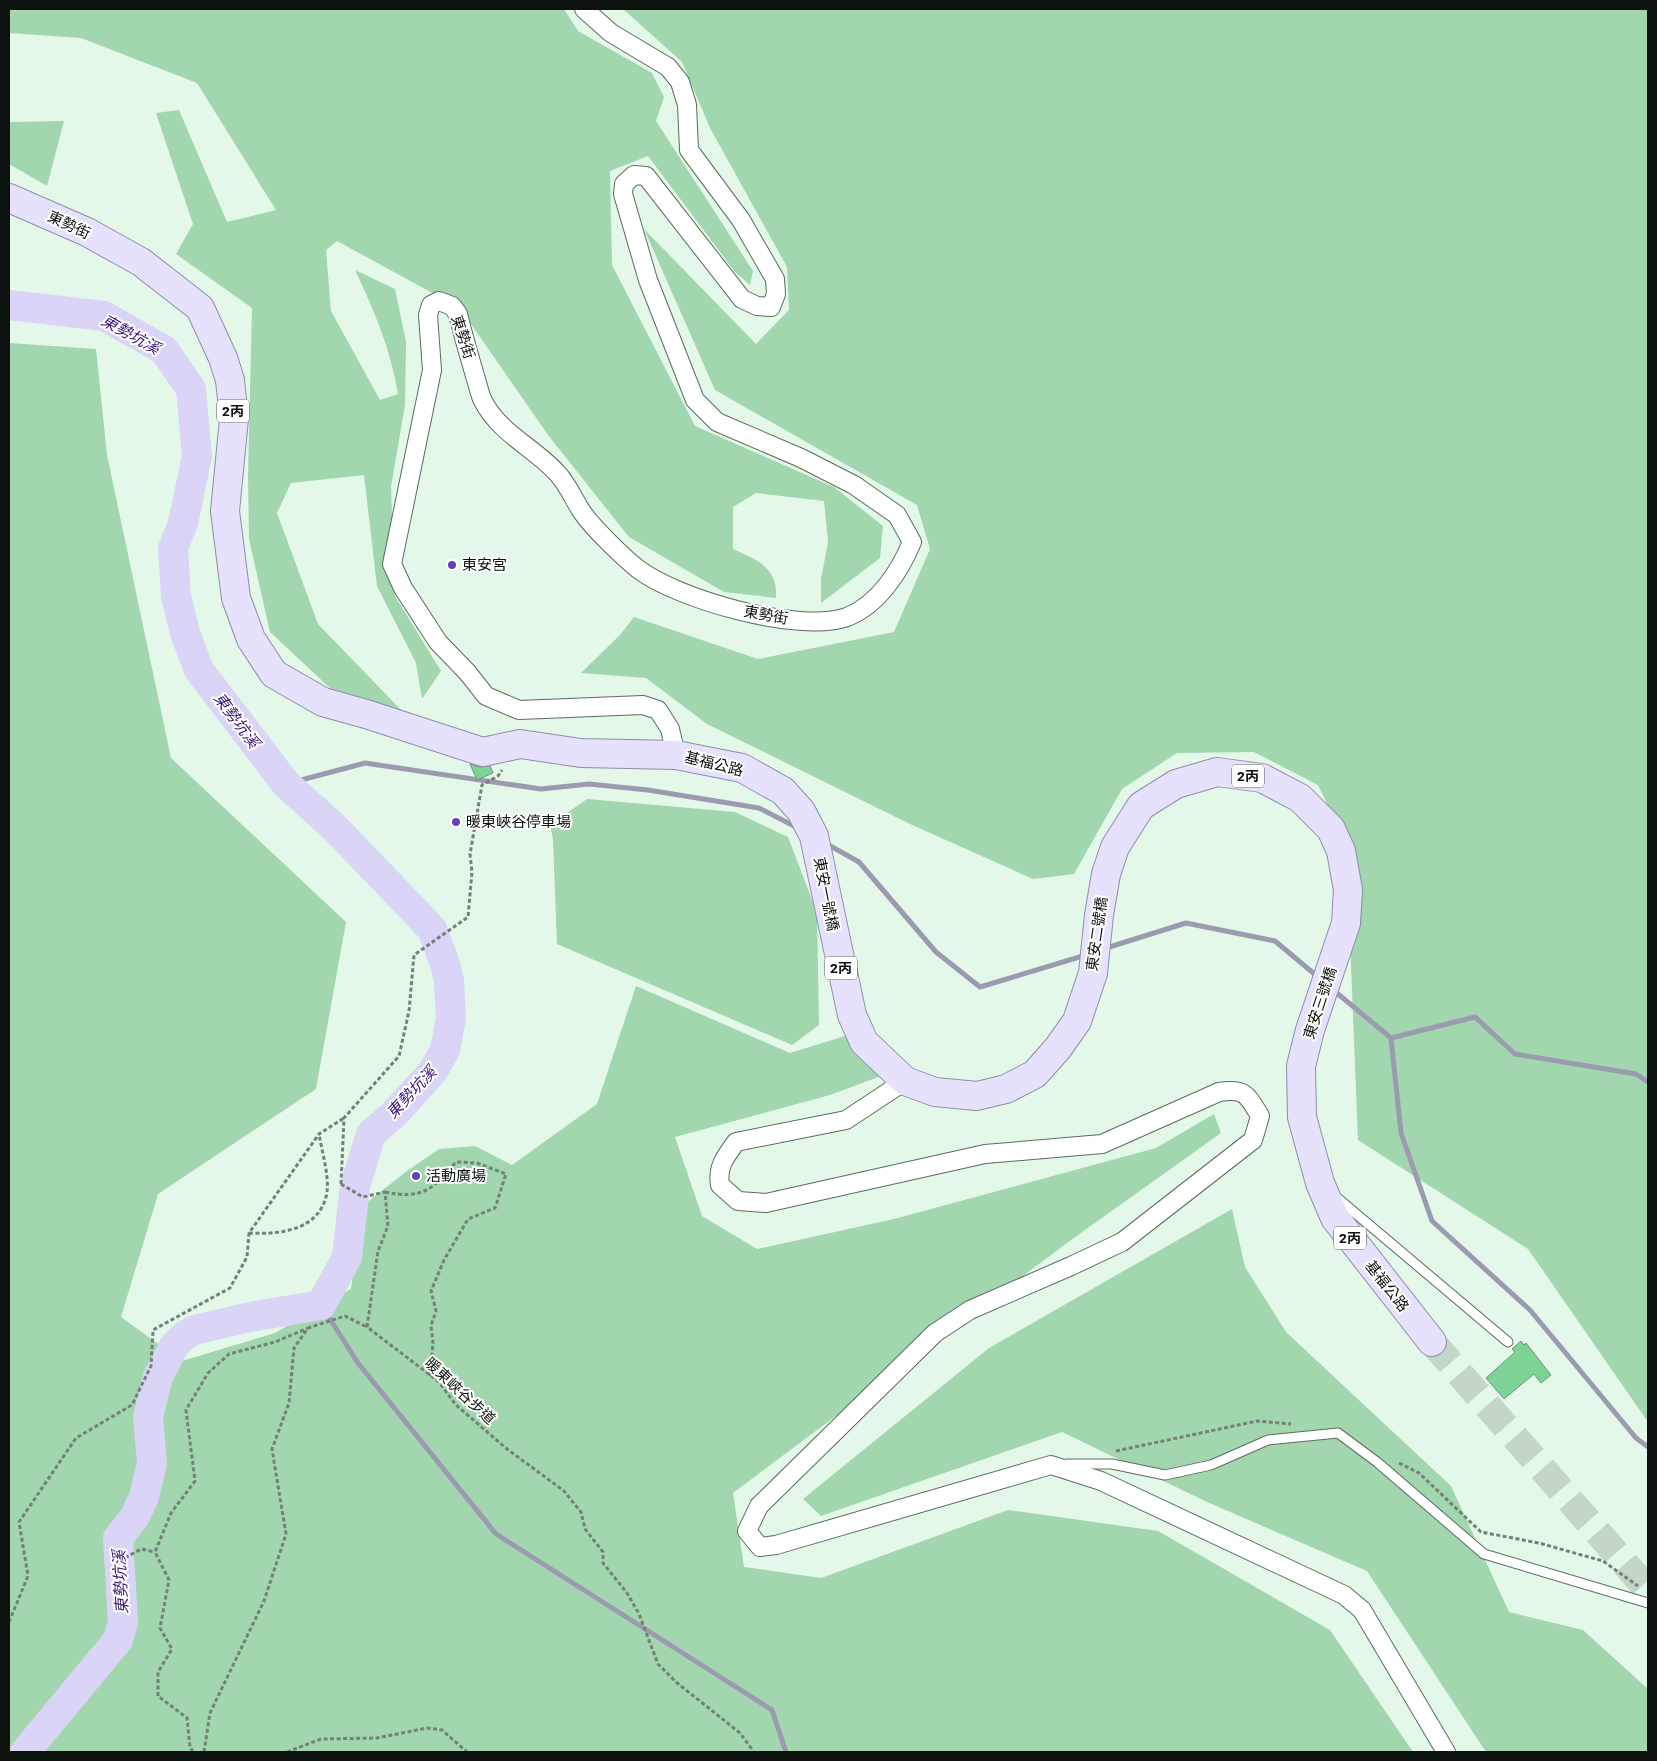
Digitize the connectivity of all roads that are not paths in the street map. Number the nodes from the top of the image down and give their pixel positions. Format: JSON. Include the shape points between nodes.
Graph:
{"nodes":[{"id":1,"x":584,"y":9,"type":"edge"},
{"id":2,"x":9,"y":198,"type":"edge"},
{"id":3,"x":676,"y":755,"type":"junction"},
{"id":4,"x":814,"y":836,"type":"joint"},
{"id":5,"x":1115,"y":847,"type":"joint"},
{"id":6,"x":905,"y":1081,"type":"junction"},
{"id":7,"x":1302,"y":1117,"type":"joint"},
{"id":8,"x":1320,"y":1183,"type":"junction"},
{"id":9,"x":1432,"y":1342,"type":"tunnel mouth"},
{"id":10,"x":1508,"y":1342,"type":"dead end"},
{"id":11,"x":1051,"y":1465,"type":"junction"},
{"id":12,"x":1648,"y":1603,"type":"edge"},
{"id":13,"x":1446,"y":1752,"type":"edge"}],
"edges":[{"from":1,"to":3,"type":"street","name":"東勢街","via":[[611,33],[668,67],[680,82],[687,105],[689,150],[741,220],[775,279],[776,294],[772,307],[757,306],[742,298],[646,176],[634,175],[624,184],[623,194],[648,280],[695,400],[717,422],[854,485],[897,516],[912,542],[902,565],[885,587],[872,601],[847,617],[822,622],[799,621],[736,610],[690,596],[639,569],[584,515],[558,474],[504,429],[482,400],[458,314],[452,306],[439,301],[431,305],[428,315],[432,370],[392,564],[403,588],[438,642],[486,696],[519,710],[643,705],[658,710],[670,729]]},
{"from":2,"to":3,"type":"main road","name":"東勢街","number":"2丙","via":[[87,232],[141,262],[200,308],[230,380],[234,419],[225,511],[236,598],[251,639],[274,674],[323,702],[483,752],[520,744],[581,753]]},
{"from":3,"to":4,"type":"main road","name":"基福公路","number":"2丙","via":[[742,768],[783,792],[801,811]]},
{"from":4,"to":6,"type":"main road","name":"東安一號橋","number":"2丙","via":[[852,1015],[864,1042]]},
{"from":5,"to":6,"type":"main road","name":"東安二號橋","number":"2丙","via":[[1098,915],[1093,973],[1077,1021],[1035,1074],[1006,1090],[978,1096],[935,1092]]},
{"from":5,"to":7,"type":"main road","name":"東安三號橋","number":"2丙","via":[[1141,806],[1176,784],[1218,772],[1262,778],[1300,798],[1330,829],[1341,851],[1348,890],[1346,923],[1301,1066]]},
{"from":6,"to":11,"type":"street","via":[[846,1120],[736,1142],[722,1161],[718,1174],[720,1185],[738,1201],[766,1203],[985,1154],[1102,1144],[1219,1092],[1235,1089],[1247,1094],[1260,1116],[1253,1140],[1122,1242],[970,1310],[935,1333],[760,1506],[747,1531],[760,1547],[776,1545]]},
{"from":7,"to":8,"type":"main road","name":"基福公路","number":"2丙"},
{"from":8,"to":9,"type":"main road","name":"基福公路","number":"2丙","via":[[1335,1218]]},
{"from":8,"to":10,"type":"lane"},
{"from":11,"to":12,"type":"lane","via":[[1112,1464],[1165,1475],[1212,1465],[1268,1440],[1338,1433],[1377,1462],[1484,1554]]},
{"from":11,"to":13,"type":"street","via":[[1102,1481],[1344,1595],[1362,1610]]}]}
